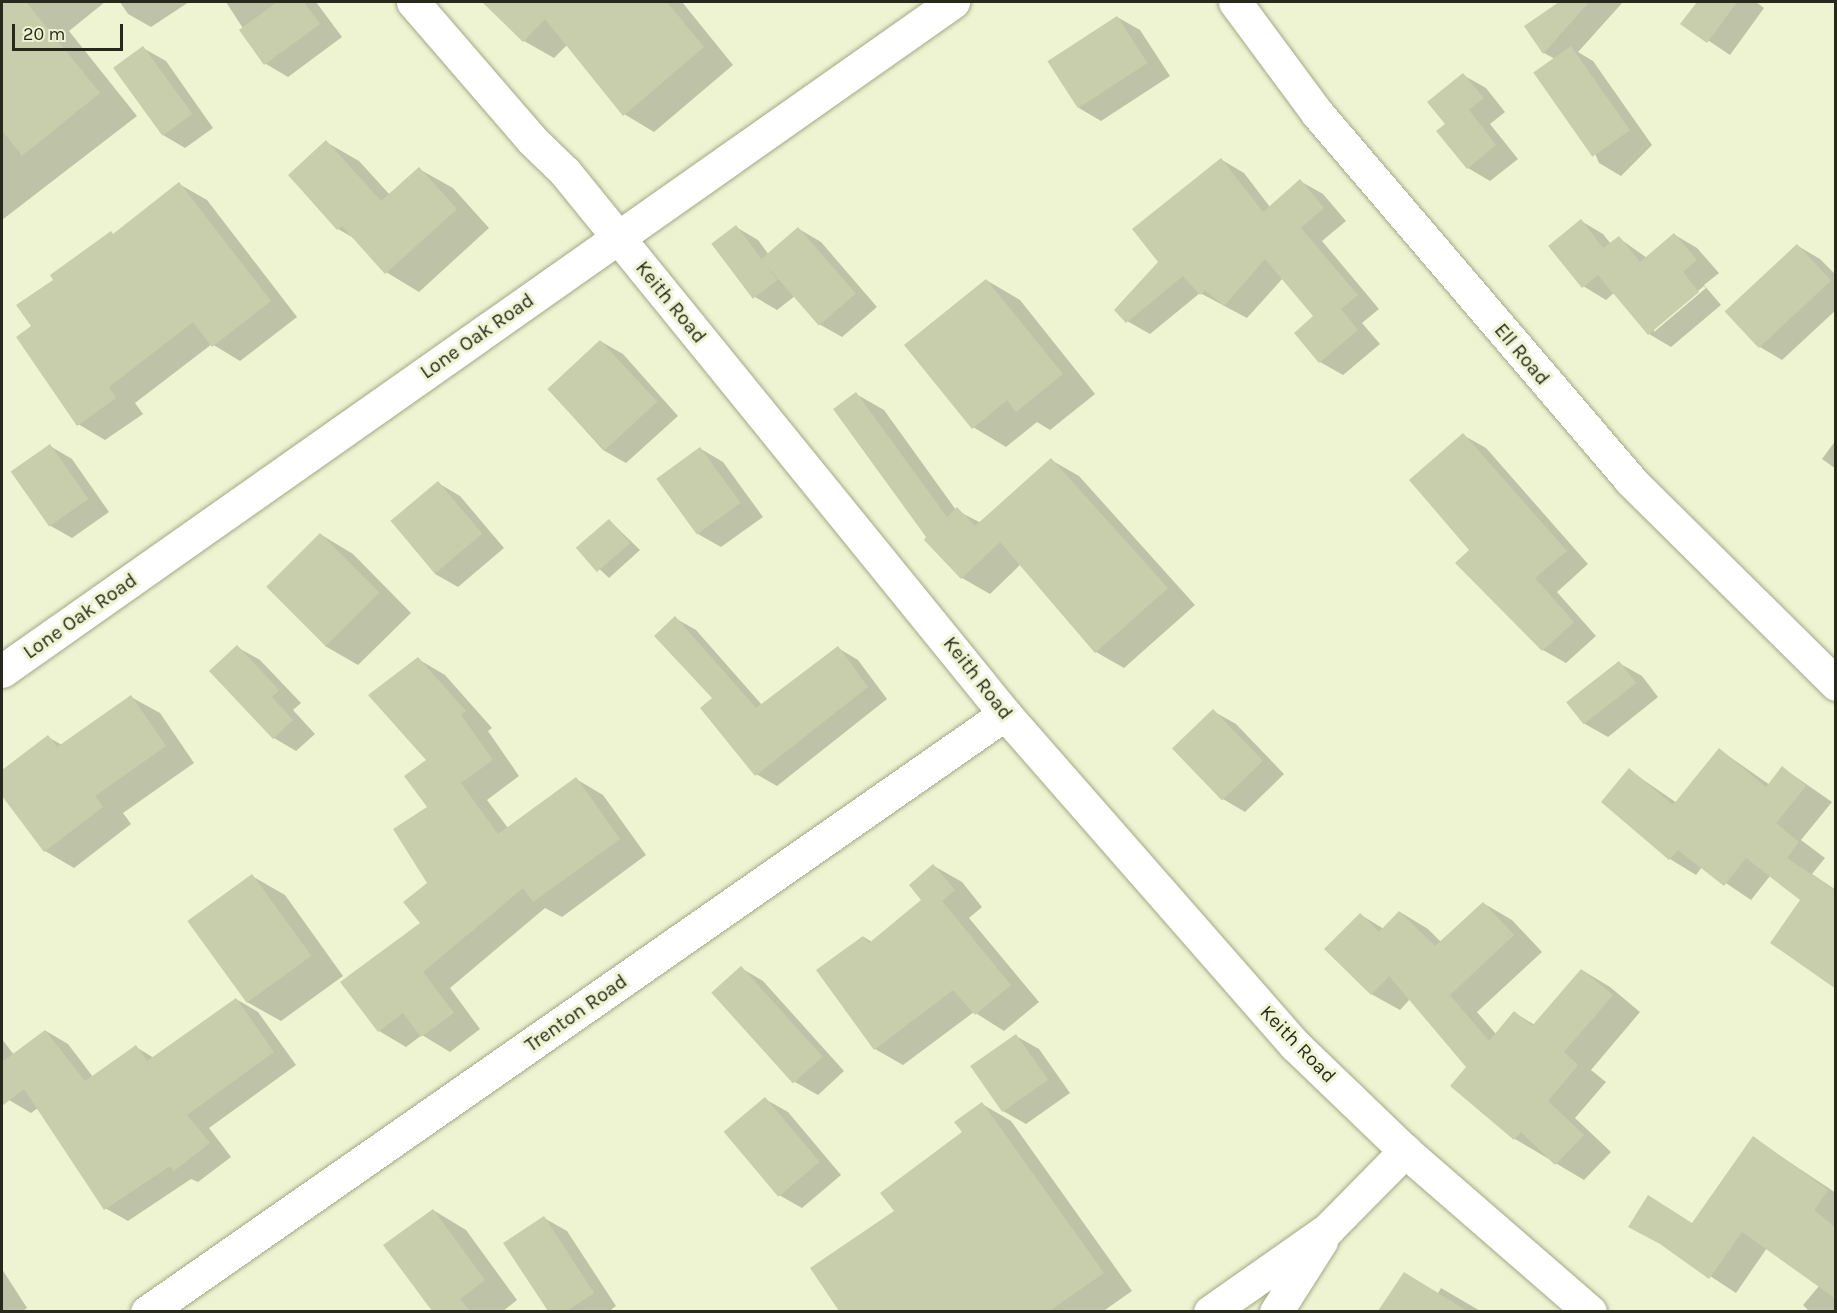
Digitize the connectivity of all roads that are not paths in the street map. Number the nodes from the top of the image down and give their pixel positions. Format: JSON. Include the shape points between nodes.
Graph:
{"nodes":[{"id":1,"x":413,"y":2,"type":"edge"},
{"id":2,"x":953,"y":2,"type":"edge"},
{"id":3,"x":1235,"y":2,"type":"edge"},
{"id":4,"x":618,"y":237,"type":"junction"},
{"id":5,"x":2,"y":671,"type":"edge"},
{"id":6,"x":1836,"y":684,"type":"edge"},
{"id":7,"x":1005,"y":714,"type":"junction"},
{"id":8,"x":1405,"y":1151,"type":"junction"},
{"id":9,"x":1328,"y":1229,"type":"junction"},
{"id":10,"x":147,"y":1311,"type":"edge"},
{"id":11,"x":1210,"y":1311,"type":"edge"},
{"id":12,"x":1276,"y":1311,"type":"edge"},
{"id":13,"x":1590,"y":1311,"type":"edge"}],
"edges":[{"from":1,"to":4,"type":"street","name":"Keith Road"},
{"from":2,"to":4,"type":"street","name":"Lone Oak Road"},
{"from":3,"to":6,"type":"street","name":"Ell Road","via":[[1317,113],[1630,480]]},
{"from":4,"to":5,"type":"street","name":"Lone Oak Road"},
{"from":4,"to":7,"type":"street","name":"Keith Road"},
{"from":7,"to":8,"type":"street","name":"Keith Road","via":[[1295,1045]]},
{"from":7,"to":10,"type":"street","name":"Trenton Road"},
{"from":8,"to":9,"type":"street"},
{"from":8,"to":13,"type":"street","name":"Keith Road"},
{"from":9,"to":11,"type":"street"},
{"from":9,"to":12,"type":"street"}]}
